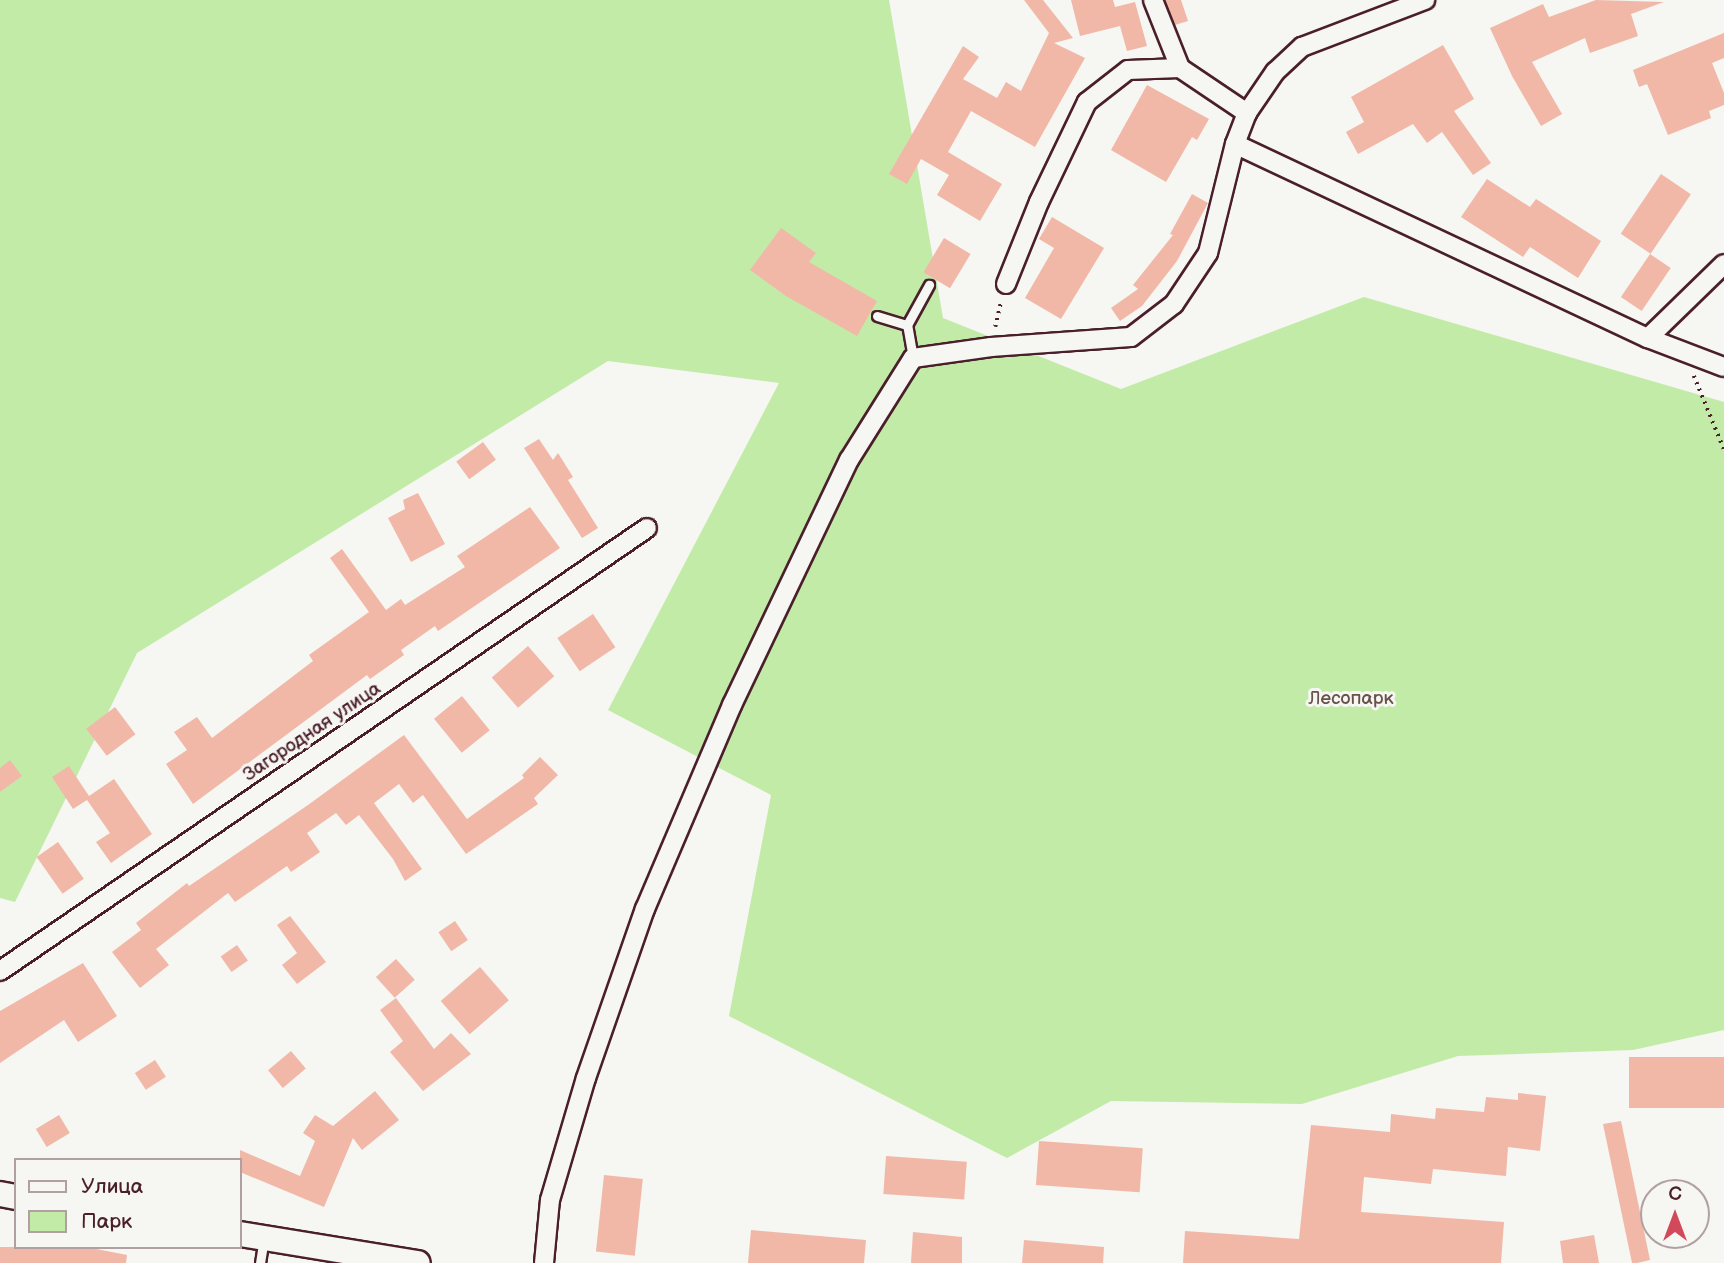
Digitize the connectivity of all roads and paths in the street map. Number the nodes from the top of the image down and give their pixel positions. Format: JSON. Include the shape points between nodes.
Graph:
{"nodes":[{"id":1,"x":1153,"y":0,"type":"edge"},
{"id":2,"x":1425,"y":0,"type":"edge"},
{"id":3,"x":1180,"y":68,"type":"junction"},
{"id":4,"x":1247,"y":113,"type":"junction"},
{"id":5,"x":1235,"y":144,"type":"junction"},
{"id":6,"x":1724,"y":264,"type":"edge"},
{"id":7,"x":1006,"y":284,"type":"joint"},
{"id":8,"x":929,"y":285,"type":"dead end"},
{"id":9,"x":877,"y":316,"type":"dead end"},
{"id":10,"x":907,"y":325,"type":"junction"},
{"id":11,"x":1648,"y":338,"type":"junction"},
{"id":12,"x":991,"y":346,"type":"junction"},
{"id":13,"x":1684,"y":352,"type":"junction"},
{"id":14,"x":914,"y":358,"type":"junction"},
{"id":15,"x":1724,"y":367,"type":"edge"},
{"id":16,"x":1724,"y":449,"type":"edge"},
{"id":17,"x":647,"y":528,"type":"dead end"},
{"id":18,"x":0,"y":971,"type":"edge"},
{"id":19,"x":252,"y":1236,"type":"edge"},
{"id":20,"x":392,"y":1261,"type":"edge"},
{"id":21,"x":260,"y":1263,"type":"edge"},
{"id":22,"x":418,"y":1263,"type":"edge"},
{"id":23,"x":544,"y":1263,"type":"edge"}],
"edges":[{"from":1,"to":3,"type":"street"},
{"from":2,"to":4,"type":"street","via":[[1302,47],[1275,72]]},
{"from":3,"to":4,"type":"street"},
{"from":3,"to":7,"type":"street","via":[[1128,70],[1087,103]]},
{"from":4,"to":5,"type":"street"},
{"from":5,"to":11,"type":"street"},
{"from":5,"to":12,"type":"street","via":[[1208,253],[1174,304],[1131,338]]},
{"from":6,"to":11,"type":"street"},
{"from":7,"to":12,"type":"path"},
{"from":8,"to":10,"type":"lane"},
{"from":9,"to":10,"type":"lane"},
{"from":10,"to":14,"type":"lane"},
{"from":11,"to":13,"type":"street"},
{"from":12,"to":14,"type":"street"},
{"from":13,"to":15,"type":"street"},
{"from":13,"to":16,"type":"path"},
{"from":14,"to":23,"type":"street","via":[[849,460],[732,705],[645,909],[586,1078],[550,1200]]},
{"from":17,"to":18,"type":"street","name":"Загородная улица"},
{"from":19,"to":20,"type":"main road"},
{"from":19,"to":21,"type":"lane"},
{"from":20,"to":22,"type":"main road"}]}
